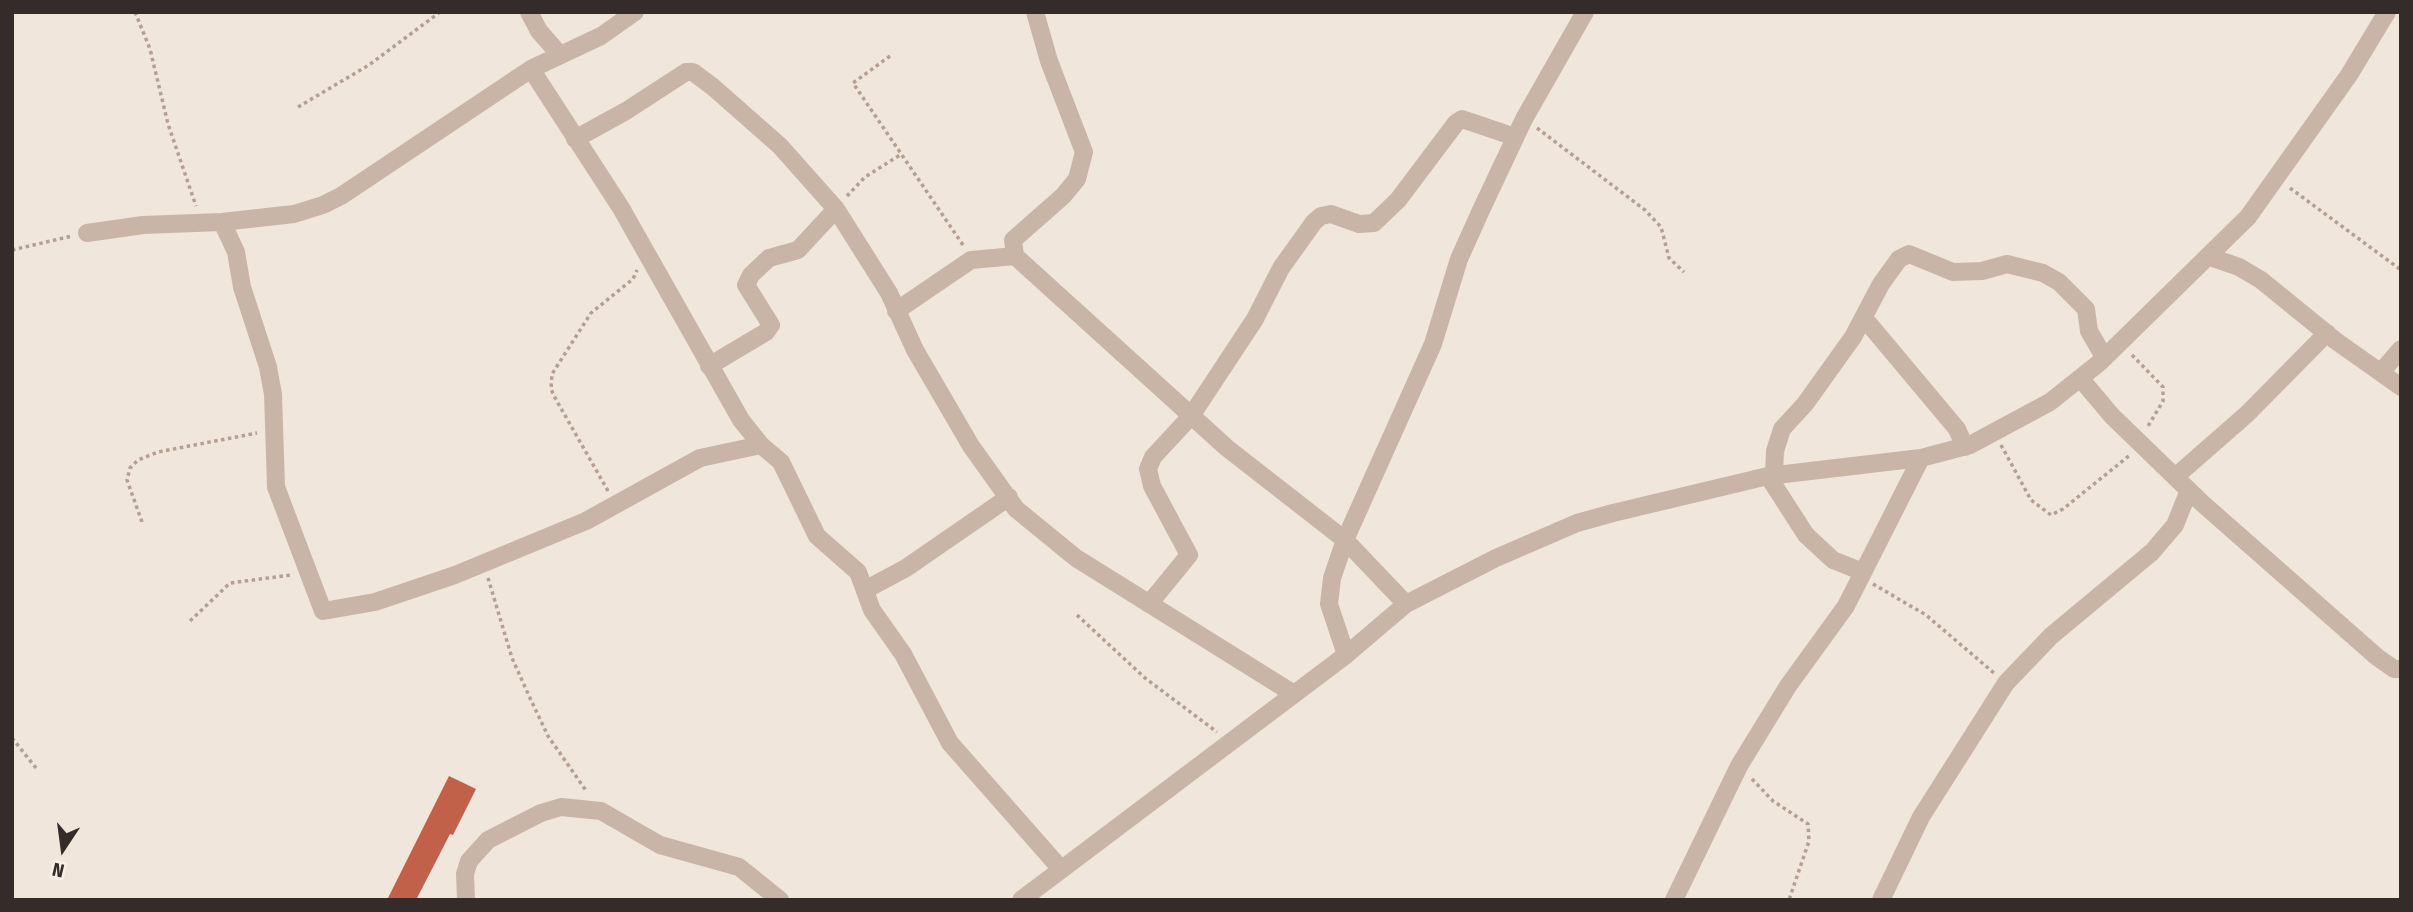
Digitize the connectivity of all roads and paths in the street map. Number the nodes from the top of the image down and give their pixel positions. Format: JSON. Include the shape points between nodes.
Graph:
{"nodes":[{"id":1,"x":135,"y":12,"type":"edge"},
{"id":2,"x":440,"y":12,"type":"edge"},
{"id":3,"x":529,"y":12,"type":"edge"},
{"id":4,"x":635,"y":12,"type":"edge"},
{"id":5,"x":1035,"y":12,"type":"edge"},
{"id":6,"x":1585,"y":12,"type":"edge"},
{"id":7,"x":2386,"y":12,"type":"edge"},
{"id":8,"x":560,"y":55,"type":"junction"},
{"id":9,"x":890,"y":56,"type":"dead end"},
{"id":10,"x":531,"y":69,"type":"junction"},
{"id":11,"x":298,"y":107,"type":"dead end"},
{"id":12,"x":1524,"y":119,"type":"junction"},
{"id":13,"x":1516,"y":138,"type":"junction"},
{"id":14,"x":575,"y":139,"type":"junction"},
{"id":15,"x":900,"y":155,"type":"junction"},
{"id":16,"x":2277,"y":178,"type":"junction"},
{"id":17,"x":836,"y":209,"type":"junction"},
{"id":18,"x":201,"y":222,"type":"junction"},
{"id":19,"x":222,"y":222,"type":"junction"},
{"id":20,"x":87,"y":233,"type":"joint"},
{"id":21,"x":12,"y":250,"type":"edge"},
{"id":22,"x":645,"y":250,"type":"junction"},
{"id":23,"x":1015,"y":256,"type":"junction"},
{"id":24,"x":2210,"y":257,"type":"junction"},
{"id":25,"x":971,"y":260,"type":"junction"},
{"id":26,"x":2401,"y":270,"type":"edge"},
{"id":27,"x":1684,"y":272,"type":"dead end"},
{"id":28,"x":896,"y":311,"type":"junction"},
{"id":29,"x":1864,"y":318,"type":"junction"},
{"id":30,"x":2327,"y":333,"type":"junction"},
{"id":31,"x":2119,"y":343,"type":"junction"},
{"id":32,"x":2401,"y":349,"type":"edge"},
{"id":33,"x":2104,"y":358,"type":"junction"},
{"id":34,"x":709,"y":366,"type":"junction"},
{"id":35,"x":2382,"y":371,"type":"junction"},
{"id":36,"x":2080,"y":378,"type":"junction"},
{"id":37,"x":2401,"y":387,"type":"edge"},
{"id":38,"x":1191,"y":416,"type":"junction"},
{"id":39,"x":274,"y":429,"type":"junction"},
{"id":40,"x":1995,"y":433,"type":"junction"},
{"id":41,"x":2141,"y":444,"type":"junction"},
{"id":42,"x":761,"y":445,"type":"junction"},
{"id":43,"x":1965,"y":447,"type":"junction"},
{"id":44,"x":1921,"y":458,"type":"junction"},
{"id":45,"x":1771,"y":476,"type":"junction"},
{"id":46,"x":2175,"y":477,"type":"junction"},
{"id":47,"x":2189,"y":489,"type":"junction"},
{"id":48,"x":1009,"y":497,"type":"junction"},
{"id":49,"x":616,"y":505,"type":"junction"},
{"id":50,"x":142,"y":522,"type":"dead end"},
{"id":51,"x":1345,"y":540,"type":"junction"},
{"id":52,"x":484,"y":563,"type":"junction"},
{"id":53,"x":308,"y":573,"type":"junction"},
{"id":54,"x":1862,"y":575,"type":"junction"},
{"id":55,"x":865,"y":590,"type":"junction"},
{"id":56,"x":1149,"y":604,"type":"junction"},
{"id":57,"x":1406,"y":604,"type":"junction"},
{"id":58,"x":1077,"y":615,"type":"dead end"},
{"id":59,"x":190,"y":621,"type":"dead end"},
{"id":60,"x":1346,"y":655,"type":"junction"},
{"id":61,"x":2401,"y":669,"type":"edge"},
{"id":62,"x":2006,"y":683,"type":"junction"},
{"id":63,"x":1294,"y":694,"type":"junction"},
{"id":64,"x":12,"y":738,"type":"edge"},
{"id":65,"x":1230,"y":741,"type":"junction"},
{"id":66,"x":1739,"y":766,"type":"junction"},
{"id":67,"x":36,"y":768,"type":"dead end"},
{"id":68,"x":601,"y":811,"type":"junction"},
{"id":69,"x":1060,"y":868,"type":"junction"},
{"id":70,"x":466,"y":900,"type":"edge"},
{"id":71,"x":779,"y":900,"type":"edge"},
{"id":72,"x":1021,"y":900,"type":"edge"},
{"id":73,"x":1674,"y":900,"type":"edge"},
{"id":74,"x":1789,"y":900,"type":"edge"},
{"id":75,"x":1881,"y":900,"type":"edge"}],
"edges":[{"from":1,"to":18,"type":"path"},
{"from":2,"to":11,"type":"path","via":[[369,65]]},
{"from":3,"to":8,"type":"street"},
{"from":4,"to":8,"type":"street","via":[[601,36]]},
{"from":5,"to":23,"type":"street","via":[[1084,152],[1077,179],[1013,240]]},
{"from":6,"to":12,"type":"street"},
{"from":7,"to":16,"type":"street","via":[[2349,75]]},
{"from":8,"to":10,"type":"street"},
{"from":9,"to":15,"type":"path","via":[[853,83]]},
{"from":10,"to":14,"type":"street"},
{"from":10,"to":19,"type":"street","via":[[341,196],[294,214]]},
{"from":12,"to":13,"type":"street"},
{"from":12,"to":27,"type":"path","via":[[1645,209],[1661,227],[1669,258]]},
{"from":13,"to":38,"type":"street","via":[[1462,120],[1374,223],[1321,216],[1281,268],[1255,319]]},
{"from":13,"to":51,"type":"street","via":[[1459,259],[1433,344]]},
{"from":14,"to":17,"type":"street","via":[[679,75],[693,72],[780,146]]},
{"from":14,"to":22,"type":"street"},
{"from":15,"to":17,"type":"path","via":[[865,177]]},
{"from":15,"to":25,"type":"path","via":[[943,211]]},
{"from":16,"to":24,"type":"street"},
{"from":16,"to":26,"type":"path"},
{"from":17,"to":28,"type":"street"},
{"from":17,"to":34,"type":"street","via":[[798,250],[769,258],[751,275],[747,285],[771,325]]},
{"from":18,"to":19,"type":"street"},
{"from":18,"to":20,"type":"street"},
{"from":19,"to":39,"type":"street","via":[[236,252],[242,287],[268,367]]},
{"from":20,"to":21,"type":"path"},
{"from":22,"to":34,"type":"street"},
{"from":22,"to":49,"type":"path","via":[[633,279],[591,313],[552,374],[554,396]]},
{"from":23,"to":25,"type":"street"},
{"from":23,"to":38,"type":"street"},
{"from":24,"to":30,"type":"street","via":[[2261,279]]},
{"from":24,"to":31,"type":"street"},
{"from":25,"to":28,"type":"street"},
{"from":28,"to":48,"type":"street","via":[[971,446]]},
{"from":29,"to":33,"type":"street","via":[[1887,275],[1899,258],[1909,254],[1953,272],[2007,264],[2043,273],[2077,297]]},
{"from":29,"to":43,"type":"street","via":[[1957,429]]},
{"from":29,"to":45,"type":"street","via":[[1805,404],[1782,429]]},
{"from":30,"to":35,"type":"street"},
{"from":30,"to":46,"type":"street","via":[[2247,414]]},
{"from":31,"to":33,"type":"street"},
{"from":31,"to":41,"type":"path","via":[[2163,387],[2163,401]]},
{"from":32,"to":35,"type":"street"},
{"from":33,"to":36,"type":"street"},
{"from":34,"to":42,"type":"street"},
{"from":35,"to":37,"type":"street"},
{"from":36,"to":40,"type":"street","via":[[2050,402]]},
{"from":36,"to":41,"type":"street"},
{"from":38,"to":51,"type":"street"},
{"from":38,"to":56,"type":"street","via":[[1147,468],[1189,555]]},
{"from":39,"to":50,"type":"path","via":[[138,460],[127,480]]},
{"from":39,"to":53,"type":"street","via":[[276,487]]},
{"from":40,"to":41,"type":"path","via":[[2031,500],[2051,515]]},
{"from":40,"to":43,"type":"street"},
{"from":41,"to":46,"type":"street"},
{"from":42,"to":49,"type":"street","via":[[700,458]]},
{"from":42,"to":55,"type":"street","via":[[772,451],[791,477],[817,536],[849,561]]},
{"from":43,"to":44,"type":"street"},
{"from":44,"to":45,"type":"street"},
{"from":44,"to":54,"type":"street"},
{"from":45,"to":54,"type":"street","via":[[1806,535],[1833,560]]},
{"from":45,"to":57,"type":"street","via":[[1577,523]]},
{"from":46,"to":47,"type":"street"},
{"from":47,"to":61,"type":"street","via":[[2377,657]]},
{"from":47,"to":62,"type":"street","via":[[2175,526],[2152,552],[2051,636]]},
{"from":48,"to":55,"type":"street","via":[[906,568]]},
{"from":48,"to":56,"type":"street","via":[[1016,509],[1053,541]]},
{"from":49,"to":52,"type":"street"},
{"from":51,"to":57,"type":"street"},
{"from":51,"to":60,"type":"street","via":[[1329,604]]},
{"from":52,"to":53,"type":"street","via":[[375,602],[326,612]]},
{"from":52,"to":68,"type":"path","via":[[512,658],[530,698],[548,736]]},
{"from":53,"to":59,"type":"path","via":[[230,583]]},
{"from":54,"to":62,"type":"path","via":[[1926,615]]},
{"from":54,"to":66,"type":"street"},
{"from":55,"to":69,"type":"street","via":[[872,610],[903,654],[950,744]]},
{"from":56,"to":63,"type":"street"},
{"from":57,"to":60,"type":"street"},
{"from":58,"to":65,"type":"path","via":[[1145,678]]},
{"from":60,"to":63,"type":"street"},
{"from":62,"to":75,"type":"street","via":[[1921,817]]},
{"from":63,"to":65,"type":"street"},
{"from":64,"to":67,"type":"path"},
{"from":65,"to":69,"type":"street"},
{"from":66,"to":73,"type":"street"},
{"from":66,"to":74,"type":"path","via":[[1773,801],[1808,824],[1809,841]]},
{"from":68,"to":70,"type":"street","via":[[561,807],[488,840],[469,861]]},
{"from":68,"to":71,"type":"street","via":[[660,845],[739,867]]},
{"from":69,"to":72,"type":"street"}]}
